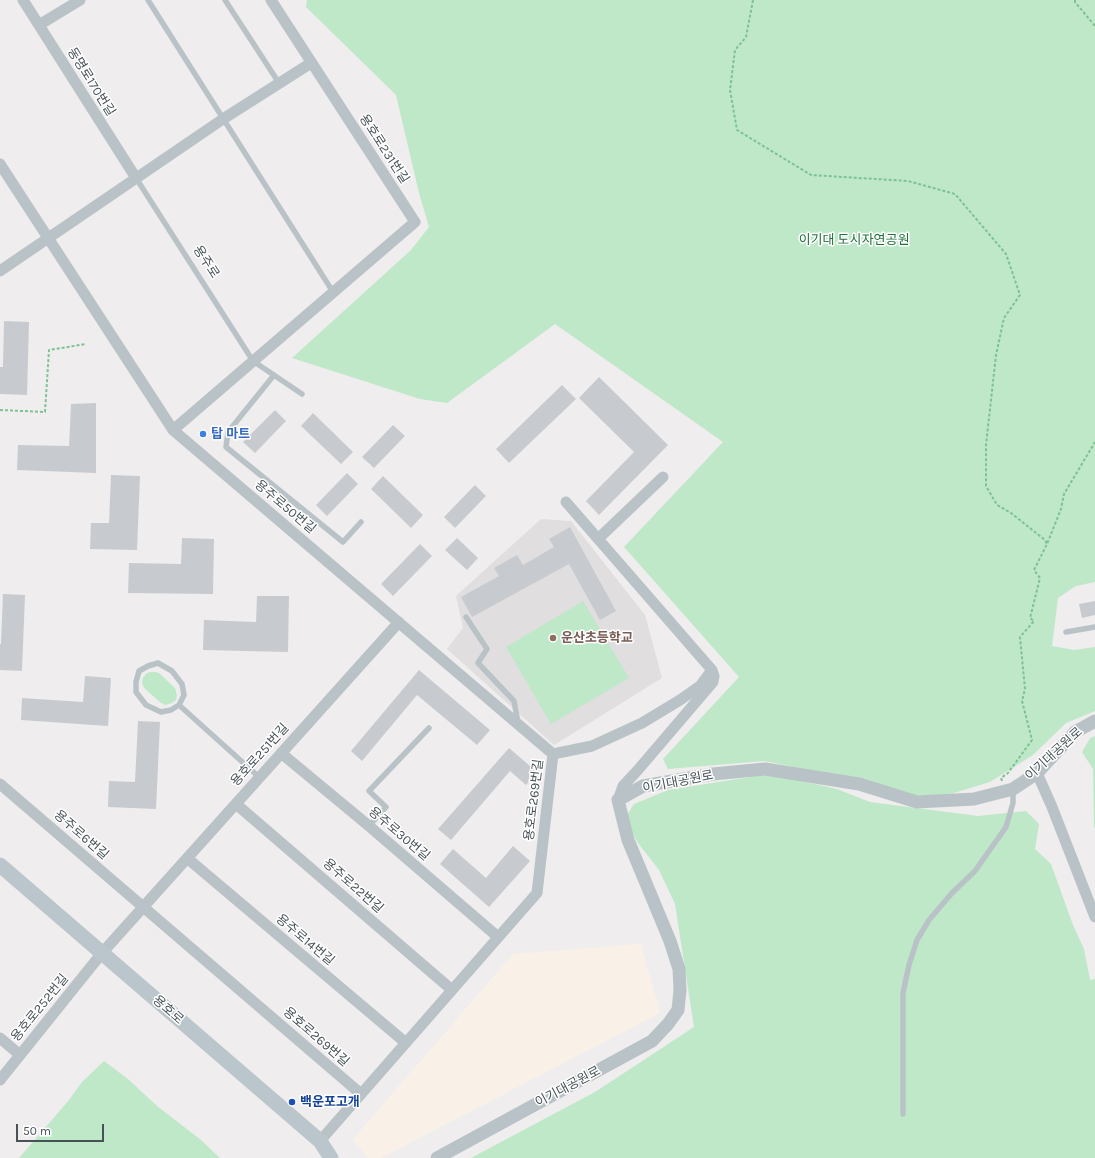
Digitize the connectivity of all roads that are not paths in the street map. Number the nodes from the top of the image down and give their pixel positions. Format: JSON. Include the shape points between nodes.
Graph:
{"nodes":[{"id":1,"x":23,"y":0,"type":"edge"},
{"id":2,"x":80,"y":0,"type":"edge"},
{"id":3,"x":148,"y":0,"type":"edge"},
{"id":4,"x":225,"y":0,"type":"edge"},
{"id":5,"x":271,"y":0,"type":"edge"},
{"id":6,"x":39,"y":25,"type":"junction"},
{"id":7,"x":312,"y":63,"type":"junction"},
{"id":8,"x":279,"y":83,"type":"junction"},
{"id":9,"x":223,"y":119,"type":"junction"},
{"id":10,"x":0,"y":164,"type":"edge"},
{"id":11,"x":136,"y":178,"type":"junction"},
{"id":12,"x":48,"y":239,"type":"junction"},
{"id":13,"x":0,"y":271,"type":"edge"},
{"id":14,"x":333,"y":292,"type":"junction"},
{"id":15,"x":253,"y":361,"type":"junction"},
{"id":16,"x":274,"y":375,"type":"junction"},
{"id":17,"x":302,"y":394,"type":"dead end"},
{"id":18,"x":173,"y":430,"type":"junction"},
{"id":19,"x":663,"y":477,"type":"dead end"},
{"id":20,"x":566,"y":502,"type":"dead end"},
{"id":21,"x":362,"y":522,"type":"dead end"},
{"id":22,"x":599,"y":538,"type":"junction"},
{"id":23,"x":466,"y":617,"type":"dead end"},
{"id":24,"x":399,"y":622,"type":"junction"},
{"id":25,"x":1095,"y":627,"type":"edge"},
{"id":26,"x":1066,"y":632,"type":"dead end"},
{"id":27,"x":712,"y":670,"type":"junction"},
{"id":28,"x":180,"y":705,"type":"junction"},
{"id":29,"x":1095,"y":721,"type":"edge"},
{"id":30,"x":518,"y":723,"type":"junction"},
{"id":31,"x":429,"y":728,"type":"dead end"},
{"id":32,"x":281,"y":753,"type":"junction"},
{"id":33,"x":553,"y":754,"type":"junction"},
{"id":34,"x":1037,"y":773,"type":"junction"},
{"id":35,"x":259,"y":777,"type":"junction"},
{"id":36,"x":0,"y":784,"type":"edge"},
{"id":37,"x":1007,"y":790,"type":"junction"},
{"id":38,"x":618,"y":800,"type":"junction"},
{"id":39,"x":236,"y":804,"type":"junction"},
{"id":40,"x":369,"y":826,"type":"junction"},
{"id":41,"x":187,"y":858,"type":"junction"},
{"id":42,"x":0,"y":865,"type":"edge"},
{"id":43,"x":143,"y":907,"type":"junction"},
{"id":44,"x":1095,"y":917,"type":"edge"},
{"id":45,"x":498,"y":937,"type":"junction"},
{"id":46,"x":102,"y":953,"type":"junction"},
{"id":47,"x":452,"y":990,"type":"junction"},
{"id":48,"x":0,"y":1038,"type":"edge"},
{"id":49,"x":406,"y":1043,"type":"junction"},
{"id":50,"x":20,"y":1055,"type":"junction"},
{"id":51,"x":0,"y":1080,"type":"edge"},
{"id":52,"x":361,"y":1094,"type":"junction"},
{"id":53,"x":903,"y":1114,"type":"dead end"},
{"id":54,"x":320,"y":1141,"type":"junction"},
{"id":55,"x":330,"y":1158,"type":"edge"},
{"id":56,"x":437,"y":1158,"type":"edge"}],
"edges":[{"from":1,"to":6,"type":"street","name":"동명로170번길"},
{"from":2,"to":6,"type":"street"},
{"from":3,"to":9,"type":"lane"},
{"from":4,"to":8,"type":"lane"},
{"from":5,"to":7,"type":"street","name":"용호로231번길"},
{"from":6,"to":11,"type":"street","name":"동명로170번길"},
{"from":7,"to":8,"type":"street"},
{"from":7,"to":14,"type":"street","name":"용호로231번길","via":[[415,222]]},
{"from":8,"to":9,"type":"street"},
{"from":9,"to":11,"type":"street"},
{"from":9,"to":14,"type":"lane"},
{"from":10,"to":12,"type":"street","name":"용주로50번길"},
{"from":11,"to":12,"type":"street"},
{"from":11,"to":15,"type":"lane","name":"용주로"},
{"from":12,"to":13,"type":"street"},
{"from":12,"to":18,"type":"street","name":"용주로50번길"},
{"from":14,"to":15,"type":"street","name":"용호로231번길"},
{"from":15,"to":16,"type":"lane"},
{"from":15,"to":18,"type":"street","name":"용호로231번길"},
{"from":16,"to":17,"type":"lane"},
{"from":16,"to":21,"type":"lane","via":[[228,432],[226,447],[343,542]]},
{"from":18,"to":24,"type":"street","name":"용주로50번길"},
{"from":19,"to":22,"type":"street"},
{"from":20,"to":22,"type":"street"},
{"from":22,"to":27,"type":"street"},
{"from":23,"to":30,"type":"lane","via":[[487,649],[478,663],[514,701]]},
{"from":24,"to":30,"type":"street","name":"용주로50번길"},
{"from":24,"to":32,"type":"street","name":"용호로251번길"},
{"from":25,"to":26,"type":"lane"},
{"from":27,"to":33,"type":"street","name":"용호로269번길","via":[[700,686],[642,723],[592,746]]},
{"from":27,"to":38,"type":"street","via":[[713,682],[623,786]]},
{"from":28,"to":28,"type":"lane","via":[[161,712],[146,705],[136,692],[139,671],[158,664],[172,671],[182,684],[184,694]]},
{"from":28,"to":35,"type":"lane"},
{"from":29,"to":34,"type":"street","name":"이기대공원로","via":[[1075,732]]},
{"from":30,"to":33,"type":"street","name":"용주로50번길"},
{"from":31,"to":40,"type":"lane","via":[[369,791],[386,807]]},
{"from":32,"to":35,"type":"street","name":"용호로251번길"},
{"from":32,"to":40,"type":"street","name":"용주로30번길"},
{"from":33,"to":45,"type":"street","name":"용호로269번길","via":[[536,893]]},
{"from":34,"to":37,"type":"street","name":"이기대공원로"},
{"from":34,"to":44,"type":"street"},
{"from":35,"to":39,"type":"street","name":"용호로251번길"},
{"from":36,"to":43,"type":"street","name":"용주로6번길"},
{"from":37,"to":38,"type":"street","name":"이기대공원로","via":[[974,799],[917,802],[859,784],[765,769],[713,774],[643,786]]},
{"from":37,"to":53,"type":"lane","via":[[1012,803],[1006,827],[975,871],[929,920],[917,940],[903,993]]},
{"from":38,"to":56,"type":"street","name":"이기대공원로","via":[[628,840],[679,969],[678,1010],[652,1041]]},
{"from":39,"to":41,"type":"street","name":"용호로251번길"},
{"from":39,"to":47,"type":"street","name":"용주로22번길"},
{"from":40,"to":45,"type":"street","name":"용주로30번길"},
{"from":41,"to":43,"type":"street","name":"용호로251번길"},
{"from":41,"to":49,"type":"street","name":"용주로14번길"},
{"from":42,"to":46,"type":"main road","name":"용호로"},
{"from":43,"to":46,"type":"street","name":"용호로251번길"},
{"from":43,"to":52,"type":"street","name":"용호로269번길"},
{"from":45,"to":47,"type":"street","name":"용호로269번길"},
{"from":46,"to":50,"type":"street","name":"용호로252번길"},
{"from":46,"to":54,"type":"main road","name":"용호로"},
{"from":47,"to":49,"type":"street","name":"용호로269번길"},
{"from":48,"to":50,"type":"street"},
{"from":49,"to":52,"type":"street","name":"용호로269번길"},
{"from":50,"to":51,"type":"street","name":"용호로252번길"},
{"from":52,"to":54,"type":"street","name":"용호로269번길"},
{"from":54,"to":55,"type":"main road","name":"용호로"}]}
